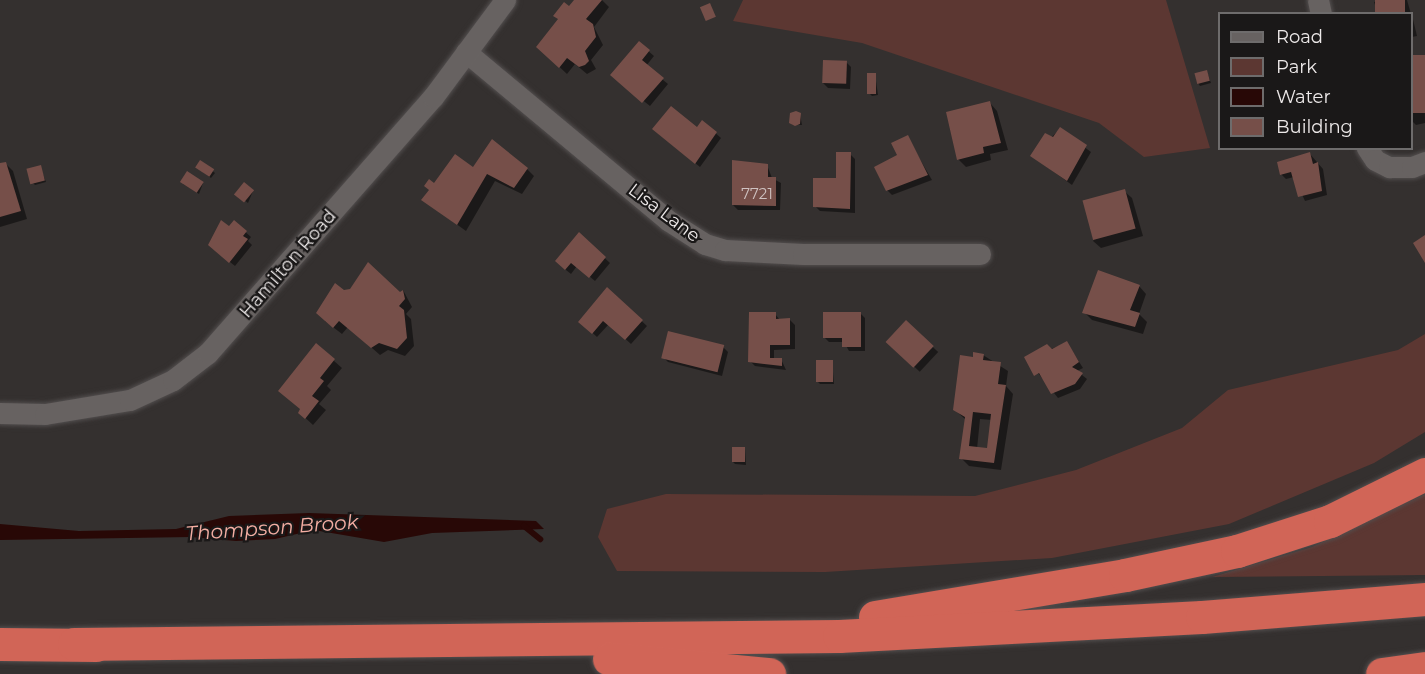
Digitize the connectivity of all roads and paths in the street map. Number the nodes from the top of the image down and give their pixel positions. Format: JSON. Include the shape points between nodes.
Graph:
{"nodes":[{"id":1,"x":505,"y":0,"type":"edge"},
{"id":2,"x":466,"y":52,"type":"junction"},
{"id":3,"x":1371,"y":154,"type":"edge"},
{"id":4,"x":1425,"y":162,"type":"edge"},
{"id":5,"x":980,"y":254,"type":"dead end"},
{"id":6,"x":0,"y":414,"type":"edge"},
{"id":7,"x":1425,"y":474,"type":"edge"},
{"id":8,"x":1425,"y":600,"type":"edge"},
{"id":9,"x":746,"y":639,"type":"junction"},
{"id":10,"x":0,"y":644,"type":"edge"},
{"id":11,"x":74,"y":644,"type":"junction"},
{"id":12,"x":1425,"y":668,"type":"edge"},
{"id":13,"x":768,"y":674,"type":"edge"},
{"id":14,"x":1382,"y":674,"type":"edge"}],
"edges":[{"from":1,"to":2,"type":"street","name":"Hamilton Road"},
{"from":2,"to":5,"type":"street","name":"Lisa Lane","via":[[669,221],[705,244],[725,250],[803,254]]},
{"from":2,"to":6,"type":"street","name":"Hamilton Road","via":[[402,133],[208,354],[173,380],[130,400],[45,414]]},
{"from":3,"to":4,"type":"street","via":[[1389,167],[1412,167]]},
{"from":7,"to":9,"type":"highway","via":[[1330,521],[1237,551],[1113,577]]},
{"from":8,"to":9,"type":"highway","via":[[1138,621]]},
{"from":9,"to":11,"type":"highway"},
{"from":10,"to":11,"type":"highway"},
{"from":11,"to":13,"type":"highway","via":[[577,656]]},
{"from":12,"to":14,"type":"highway"}]}
